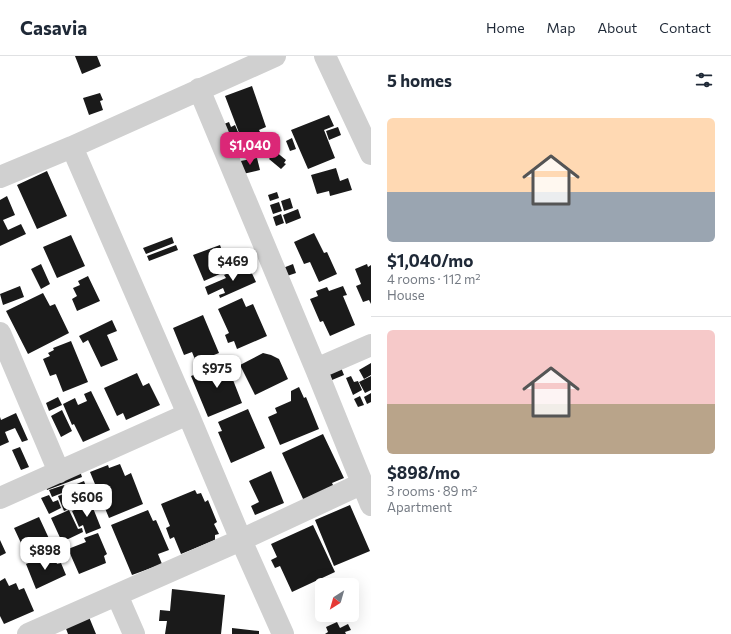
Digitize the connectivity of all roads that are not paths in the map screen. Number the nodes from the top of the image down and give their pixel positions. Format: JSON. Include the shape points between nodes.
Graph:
{"nodes":[{"id":1,"x":275,"y":56,"type":"edge"},
{"id":2,"x":325,"y":56,"type":"edge"},
{"id":3,"x":199,"y":90,"type":"junction"},
{"id":4,"x":72,"y":147,"type":"junction"},
{"id":5,"x":371,"y":154,"type":"edge"},
{"id":6,"x":0,"y":177,"type":"edge"},
{"id":7,"x":0,"y":333,"type":"edge"},
{"id":8,"x":371,"y":345,"type":"edge"},
{"id":9,"x":316,"y":369,"type":"junction"},
{"id":10,"x":188,"y":414,"type":"junction"},
{"id":11,"x":59,"y":472,"type":"junction"},
{"id":12,"x":362,"y":484,"type":"junction"},
{"id":13,"x":0,"y":498,"type":"edge"},
{"id":14,"x":371,"y":505,"type":"edge"},
{"id":15,"x":241,"y":540,"type":"junction"},
{"id":16,"x":117,"y":595,"type":"junction"},
{"id":17,"x":28,"y":634,"type":"edge"},
{"id":18,"x":134,"y":634,"type":"edge"},
{"id":19,"x":282,"y":634,"type":"edge"}],
"edges":[{"from":1,"to":3,"type":"street"},
{"from":2,"to":5,"type":"street"},
{"from":3,"to":4,"type":"street"},
{"from":3,"to":9,"type":"street"},
{"from":4,"to":6,"type":"street"},
{"from":4,"to":10,"type":"street"},
{"from":7,"to":11,"type":"street"},
{"from":8,"to":9,"type":"street"},
{"from":9,"to":12,"type":"street"},
{"from":10,"to":11,"type":"street"},
{"from":10,"to":15,"type":"street"},
{"from":11,"to":13,"type":"street"},
{"from":12,"to":14,"type":"street"},
{"from":12,"to":15,"type":"street"},
{"from":15,"to":16,"type":"street"},
{"from":15,"to":19,"type":"street"},
{"from":16,"to":17,"type":"street"},
{"from":16,"to":18,"type":"street"}]}
